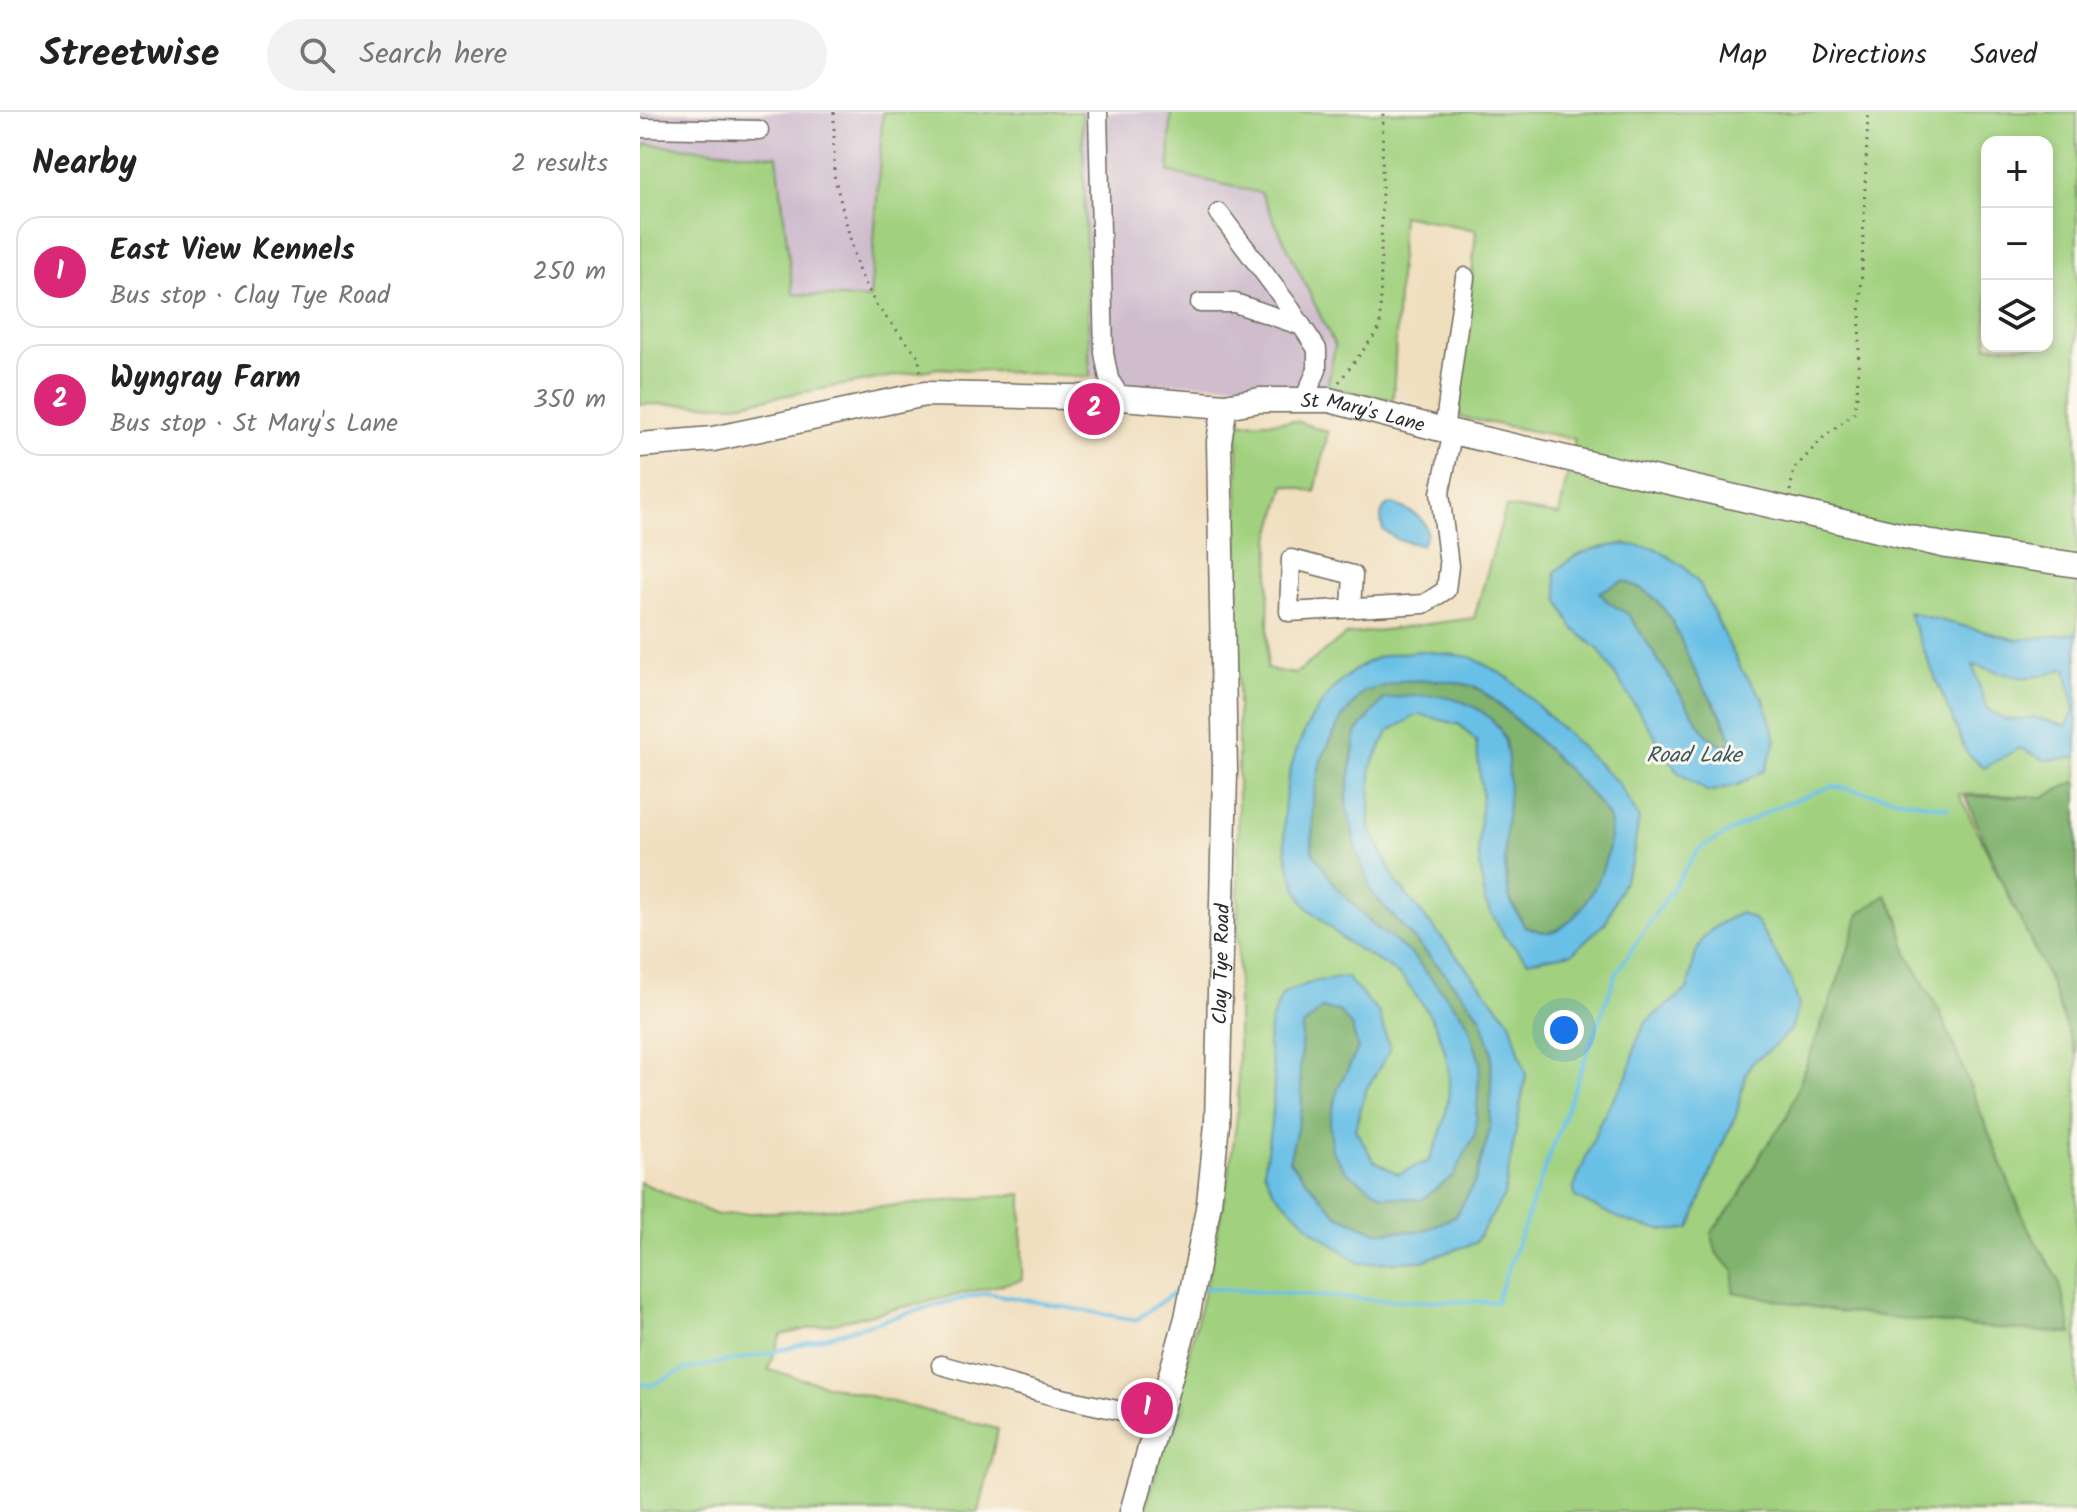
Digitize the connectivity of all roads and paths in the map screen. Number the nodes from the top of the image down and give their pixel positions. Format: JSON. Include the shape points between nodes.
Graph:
{"nodes":[{"id":1,"x":834,"y":112,"type":"edge"},
{"id":2,"x":1098,"y":112,"type":"edge"},
{"id":3,"x":1383,"y":112,"type":"edge"},
{"id":4,"x":1868,"y":112,"type":"edge"},
{"id":5,"x":640,"y":128,"type":"edge"},
{"id":6,"x":759,"y":130,"type":"dead end"},
{"id":7,"x":1219,"y":213,"type":"dead end"},
{"id":8,"x":1465,"y":277,"type":"dead end"},
{"id":9,"x":1200,"y":303,"type":"dead end"},
{"id":10,"x":1302,"y":326,"type":"junction"},
{"id":11,"x":925,"y":394,"type":"junction"},
{"id":12,"x":1121,"y":398,"type":"junction"},
{"id":13,"x":1316,"y":399,"type":"junction"},
{"id":14,"x":1225,"y":406,"type":"junction"},
{"id":15,"x":1449,"y":430,"type":"junction"},
{"id":16,"x":640,"y":445,"type":"edge"},
{"id":17,"x":1787,"y":510,"type":"junction"},
{"id":18,"x":2077,"y":565,"type":"edge"},
{"id":19,"x":1351,"y":608,"type":"dead end"},
{"id":20,"x":941,"y":1365,"type":"dead end"},
{"id":21,"x":1158,"y":1419,"type":"junction"},
{"id":22,"x":1132,"y":1512,"type":"edge"}],
"edges":[{"from":1,"to":11,"type":"path","via":[[834,175],[858,269],[876,305],[918,356]]},
{"from":2,"to":12,"type":"lane","via":[[1104,353],[1109,379]]},
{"from":3,"to":13,"type":"path","via":[[1380,328],[1337,385]]},
{"from":4,"to":17,"type":"path","via":[[1854,413],[1794,469]]},
{"from":5,"to":6,"type":"lane"},
{"from":7,"to":10,"type":"lane"},
{"from":8,"to":15,"type":"lane"},
{"from":9,"to":10,"type":"lane","via":[[1235,303]]},
{"from":10,"to":13,"type":"lane","via":[[1317,349]]},
{"from":11,"to":12,"type":"main road","name":"St Mary's Lane"},
{"from":11,"to":16,"type":"main road","name":"St Mary's Lane","via":[[713,439]]},
{"from":12,"to":14,"type":"main road","name":"St Mary's Lane"},
{"from":13,"to":14,"type":"main road","name":"St Mary's Lane"},
{"from":13,"to":15,"type":"main road","name":"St Mary's Lane"},
{"from":14,"to":21,"type":"main road","name":"Clay Tye Road","via":[[1219,441],[1225,771],[1217,1124],[1209,1203],[1187,1318]]},
{"from":15,"to":17,"type":"main road","name":"St Mary's Lane"},
{"from":15,"to":19,"type":"lane","via":[[1440,493],[1449,566],[1446,590],[1424,604]]},
{"from":17,"to":18,"type":"main road","name":"St Mary's Lane","via":[[1947,546]]},
{"from":20,"to":21,"type":"lane"},
{"from":21,"to":22,"type":"main road","name":"Clay Tye Road"}]}
